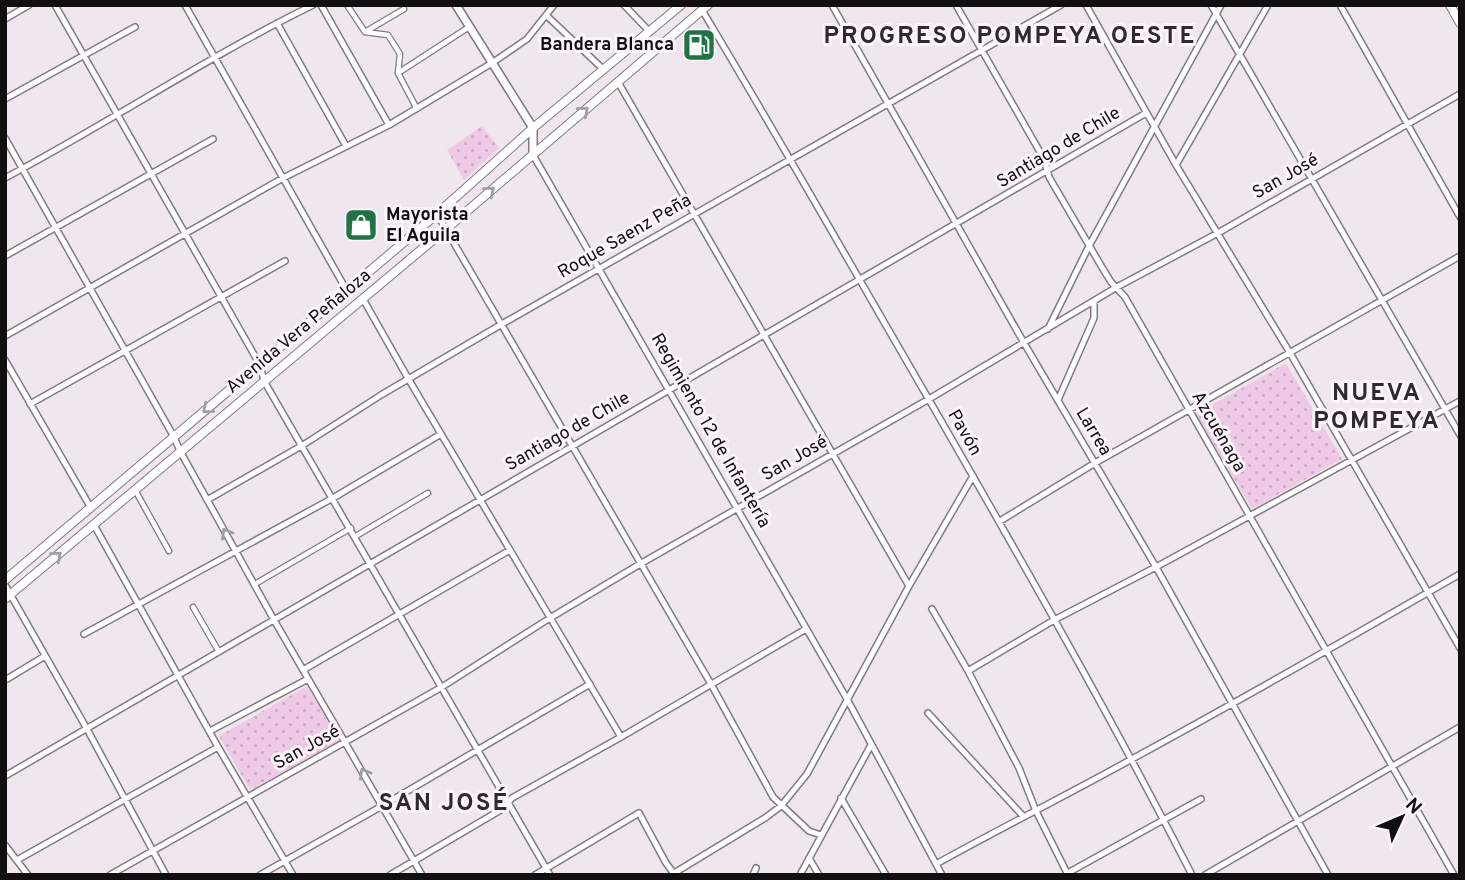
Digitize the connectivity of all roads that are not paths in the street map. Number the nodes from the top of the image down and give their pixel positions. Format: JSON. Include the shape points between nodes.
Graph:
{"nodes":[{"id":1,"x":29,"y":5,"type":"edge"},
{"id":2,"x":55,"y":5,"type":"edge"},
{"id":3,"x":185,"y":5,"type":"edge"},
{"id":4,"x":313,"y":5,"type":"edge"},
{"id":5,"x":321,"y":5,"type":"edge"},
{"id":6,"x":347,"y":5,"type":"edge"},
{"id":7,"x":456,"y":5,"type":"edge"},
{"id":8,"x":554,"y":5,"type":"edge"},
{"id":9,"x":624,"y":5,"type":"edge"},
{"id":10,"x":681,"y":5,"type":"edge"},
{"id":11,"x":832,"y":5,"type":"edge"},
{"id":12,"x":956,"y":5,"type":"edge"},
{"id":13,"x":1061,"y":5,"type":"edge"},
{"id":14,"x":1086,"y":5,"type":"edge"},
{"id":15,"x":1211,"y":5,"type":"edge"},
{"id":16,"x":1221,"y":5,"type":"edge"},
{"id":17,"x":1268,"y":5,"type":"edge"},
{"id":18,"x":1339,"y":5,"type":"edge"},
{"id":19,"x":1450,"y":5,"type":"edge"},
{"id":20,"x":705,"y":8,"type":"edge"},
{"id":21,"x":404,"y":9,"type":"dead end"},
{"id":22,"x":1216,"y":14,"type":"junction"},
{"id":23,"x":546,"y":15,"type":"junction"},
{"id":24,"x":5,"y":19,"type":"edge"},
{"id":25,"x":277,"y":23,"type":"junction"},
{"id":26,"x":1460,"y":23,"type":"edge"},
{"id":27,"x":135,"y":27,"type":"dead end"},
{"id":28,"x":469,"y":27,"type":"junction"},
{"id":29,"x":365,"y":32,"type":"junction"},
{"id":30,"x":650,"y":32,"type":"junction"},
{"id":31,"x":982,"y":49,"type":"junction"},
{"id":32,"x":84,"y":55,"type":"junction"},
{"id":33,"x":1240,"y":55,"type":"junction"},
{"id":34,"x":214,"y":57,"type":"junction"},
{"id":35,"x":492,"y":63,"type":"junction"},
{"id":36,"x":604,"y":70,"type":"junction"},
{"id":37,"x":398,"y":73,"type":"junction"},
{"id":38,"x":618,"y":82,"type":"junction"},
{"id":39,"x":1460,"y":94,"type":"edge"},
{"id":40,"x":5,"y":99,"type":"edge"},
{"id":41,"x":888,"y":103,"type":"junction"},
{"id":42,"x":417,"y":109,"type":"junction"},
{"id":43,"x":1146,"y":113,"type":"junction"},
{"id":44,"x":117,"y":115,"type":"junction"},
{"id":45,"x":1408,"y":124,"type":"junction"},
{"id":46,"x":389,"y":125,"type":"junction"},
{"id":47,"x":1155,"y":127,"type":"junction"},
{"id":48,"x":533,"y":128,"type":"junction"},
{"id":49,"x":5,"y":138,"type":"edge"},
{"id":50,"x":213,"y":139,"type":"dead end"},
{"id":51,"x":346,"y":146,"type":"junction"},
{"id":52,"x":533,"y":155,"type":"junction"},
{"id":53,"x":791,"y":159,"type":"junction"},
{"id":54,"x":1176,"y":165,"type":"junction"},
{"id":55,"x":23,"y":169,"type":"junction"},
{"id":56,"x":1047,"y":170,"type":"junction"},
{"id":57,"x":151,"y":173,"type":"junction"},
{"id":58,"x":5,"y":178,"type":"edge"},
{"id":59,"x":283,"y":178,"type":"junction"},
{"id":60,"x":1312,"y":178,"type":"junction"},
{"id":61,"x":695,"y":213,"type":"junction"},
{"id":62,"x":437,"y":214,"type":"junction"},
{"id":63,"x":1460,"y":217,"type":"edge"},
{"id":64,"x":957,"y":224,"type":"junction"},
{"id":65,"x":57,"y":227,"type":"junction"},
{"id":66,"x":446,"y":229,"type":"junction"},
{"id":67,"x":1218,"y":233,"type":"junction"},
{"id":68,"x":185,"y":234,"type":"junction"},
{"id":69,"x":1089,"y":246,"type":"junction"},
{"id":70,"x":5,"y":256,"type":"edge"},
{"id":71,"x":1460,"y":256,"type":"edge"},
{"id":72,"x":285,"y":261,"type":"dead end"},
{"id":73,"x":598,"y":269,"type":"junction"},
{"id":74,"x":860,"y":280,"type":"junction"},
{"id":75,"x":90,"y":287,"type":"junction"},
{"id":76,"x":1117,"y":288,"type":"junction"},
{"id":77,"x":346,"y":291,"type":"junction"},
{"id":78,"x":221,"y":298,"type":"junction"},
{"id":79,"x":363,"y":299,"type":"junction"},
{"id":80,"x":1382,"y":301,"type":"junction"},
{"id":81,"x":1094,"y":302,"type":"junction"},
{"id":82,"x":502,"y":324,"type":"junction"},
{"id":83,"x":1048,"y":329,"type":"junction"},
{"id":84,"x":5,"y":335,"type":"edge"},
{"id":85,"x":764,"y":335,"type":"junction"},
{"id":86,"x":1024,"y":343,"type":"junction"},
{"id":87,"x":126,"y":351,"type":"junction"},
{"id":88,"x":1290,"y":354,"type":"junction"},
{"id":89,"x":5,"y":360,"type":"edge"},
{"id":90,"x":260,"y":365,"type":"junction"},
{"id":91,"x":409,"y":380,"type":"junction"},
{"id":92,"x":264,"y":381,"type":"junction"},
{"id":93,"x":668,"y":390,"type":"junction"},
{"id":94,"x":929,"y":399,"type":"junction"},
{"id":95,"x":1058,"y":400,"type":"junction"},
{"id":96,"x":1460,"y":401,"type":"edge"},
{"id":97,"x":30,"y":404,"type":"junction"},
{"id":98,"x":1445,"y":409,"type":"junction"},
{"id":99,"x":1189,"y":410,"type":"junction"},
{"id":100,"x":441,"y":434,"type":"junction"},
{"id":101,"x":1460,"y":435,"type":"edge"},
{"id":102,"x":174,"y":437,"type":"junction"},
{"id":103,"x":303,"y":445,"type":"junction"},
{"id":104,"x":572,"y":445,"type":"junction"},
{"id":105,"x":180,"y":451,"type":"junction"},
{"id":106,"x":833,"y":453,"type":"junction"},
{"id":107,"x":1350,"y":461,"type":"junction"},
{"id":108,"x":1095,"y":463,"type":"junction"},
{"id":109,"x":973,"y":476,"type":"junction"},
{"id":110,"x":135,"y":490,"type":"junction"},
{"id":111,"x":428,"y":493,"type":"dead end"},
{"id":112,"x":333,"y":498,"type":"junction"},
{"id":113,"x":480,"y":499,"type":"junction"},
{"id":114,"x":207,"y":500,"type":"junction"},
{"id":115,"x":91,"y":508,"type":"junction"},
{"id":116,"x":737,"y":509,"type":"junction"},
{"id":117,"x":1249,"y":516,"type":"junction"},
{"id":118,"x":1000,"y":521,"type":"junction"},
{"id":119,"x":94,"y":525,"type":"junction"},
{"id":120,"x":351,"y":528,"type":"junction"},
{"id":121,"x":356,"y":536,"type":"junction"},
{"id":122,"x":510,"y":550,"type":"junction"},
{"id":123,"x":170,"y":551,"type":"dead end"},
{"id":124,"x":236,"y":551,"type":"junction"},
{"id":125,"x":371,"y":563,"type":"junction"},
{"id":126,"x":640,"y":564,"type":"junction"},
{"id":127,"x":1156,"y":567,"type":"junction"},
{"id":128,"x":1460,"y":574,"type":"edge"},
{"id":129,"x":5,"y":580,"type":"edge"},
{"id":130,"x":255,"y":584,"type":"junction"},
{"id":131,"x":5,"y":585,"type":"edge"},
{"id":132,"x":909,"y":586,"type":"junction"},
{"id":133,"x":1428,"y":593,"type":"junction"},
{"id":134,"x":8,"y":597,"type":"edge"},
{"id":135,"x":138,"y":603,"type":"junction"},
{"id":136,"x":193,"y":607,"type":"dead end"},
{"id":137,"x":932,"y":609,"type":"dead end"},
{"id":138,"x":400,"y":614,"type":"junction"},
{"id":139,"x":550,"y":618,"type":"junction"},
{"id":140,"x":274,"y":620,"type":"junction"},
{"id":141,"x":1054,"y":620,"type":"junction"},
{"id":142,"x":806,"y":629,"type":"junction"},
{"id":143,"x":84,"y":634,"type":"dead end"},
{"id":144,"x":1460,"y":648,"type":"edge"},
{"id":145,"x":1327,"y":651,"type":"junction"},
{"id":146,"x":219,"y":652,"type":"junction"},
{"id":147,"x":45,"y":656,"type":"junction"},
{"id":148,"x":303,"y":670,"type":"junction"},
{"id":149,"x":968,"y":671,"type":"junction"},
{"id":150,"x":179,"y":675,"type":"junction"},
{"id":151,"x":7,"y":679,"type":"dead end"},
{"id":152,"x":308,"y":679,"type":"junction"},
{"id":153,"x":590,"y":684,"type":"junction"},
{"id":154,"x":711,"y":684,"type":"junction"},
{"id":155,"x":442,"y":687,"type":"junction"},
{"id":156,"x":846,"y":699,"type":"junction"},
{"id":157,"x":1232,"y":703,"type":"junction"},
{"id":158,"x":928,"y":713,"type":"dead end"},
{"id":159,"x":1460,"y":727,"type":"edge"},
{"id":160,"x":87,"y":729,"type":"junction"},
{"id":161,"x":210,"y":731,"type":"junction"},
{"id":162,"x":621,"y":737,"type":"junction"},
{"id":163,"x":346,"y":743,"type":"junction"},
{"id":164,"x":871,"y":746,"type":"junction"},
{"id":165,"x":218,"y":747,"type":"junction"},
{"id":166,"x":478,"y":750,"type":"junction"},
{"id":167,"x":1131,"y":760,"type":"junction"},
{"id":168,"x":1393,"y":766,"type":"junction"},
{"id":169,"x":5,"y":776,"type":"edge"},
{"id":170,"x":248,"y":797,"type":"junction"},
{"id":171,"x":841,"y":798,"type":"junction"},
{"id":172,"x":1201,"y":799,"type":"dead end"},
{"id":173,"x":125,"y":800,"type":"junction"},
{"id":174,"x":508,"y":803,"type":"junction"},
{"id":175,"x":383,"y":806,"type":"junction"},
{"id":176,"x":781,"y":806,"type":"junction"},
{"id":177,"x":1036,"y":810,"type":"junction"},
{"id":178,"x":1023,"y":816,"type":"junction"},
{"id":179,"x":1164,"y":820,"type":"junction"},
{"id":180,"x":1298,"y":822,"type":"junction"},
{"id":181,"x":821,"y":835,"type":"junction"},
{"id":182,"x":5,"y":845,"type":"edge"},
{"id":183,"x":153,"y":851,"type":"junction"},
{"id":184,"x":809,"y":858,"type":"junction"},
{"id":185,"x":16,"y":860,"type":"junction"},
{"id":186,"x":285,"y":861,"type":"junction"},
{"id":187,"x":414,"y":861,"type":"junction"},
{"id":188,"x":936,"y":864,"type":"junction"},
{"id":189,"x":546,"y":868,"type":"junction"},
{"id":190,"x":756,"y":868,"type":"dead end"},
{"id":191,"x":674,"y":874,"type":"edge"},
{"id":192,"x":1067,"y":874,"type":"edge"},
{"id":193,"x":28,"y":875,"type":"edge"},
{"id":194,"x":110,"y":875,"type":"edge"},
{"id":195,"x":166,"y":875,"type":"edge"},
{"id":196,"x":260,"y":875,"type":"edge"},
{"id":197,"x":293,"y":875,"type":"edge"},
{"id":198,"x":390,"y":875,"type":"edge"},
{"id":199,"x":422,"y":875,"type":"edge"},
{"id":200,"x":535,"y":875,"type":"edge"},
{"id":201,"x":550,"y":875,"type":"edge"},
{"id":202,"x":753,"y":875,"type":"edge"},
{"id":203,"x":800,"y":875,"type":"edge"},
{"id":204,"x":819,"y":875,"type":"edge"},
{"id":205,"x":886,"y":875,"type":"edge"},
{"id":206,"x":942,"y":875,"type":"edge"},
{"id":207,"x":1192,"y":875,"type":"edge"},
{"id":208,"x":1205,"y":875,"type":"edge"},
{"id":209,"x":1328,"y":875,"type":"edge"},
{"id":210,"x":1454,"y":875,"type":"edge"}],
"edges":[{"from":1,"to":24,"type":"street"},
{"from":2,"to":32,"type":"street"},
{"from":3,"to":34,"type":"street"},
{"from":4,"to":25,"type":"street"},
{"from":5,"to":46,"type":"street"},
{"from":6,"to":29,"type":"street"},
{"from":7,"to":28,"type":"street"},
{"from":8,"to":23,"type":"street"},
{"from":9,"to":30,"type":"street"},
{"from":10,"to":30,"type":"main road","name":"Avenida Vera Peñaloza"},
{"from":11,"to":41,"type":"street","name":"Larrea"},
{"from":12,"to":31,"type":"street","name":"Azcuénaga"},
{"from":13,"to":31,"type":"street","name":"Roque Saenz Peña"},
{"from":14,"to":43,"type":"street"},
{"from":15,"to":22,"type":"street"},
{"from":16,"to":22,"type":"street"},
{"from":17,"to":33,"type":"street"},
{"from":18,"to":45,"type":"street"},
{"from":19,"to":26,"type":"main road"},
{"from":20,"to":38,"type":"main road","name":"Avenida Vera Peñaloza"},
{"from":20,"to":53,"type":"street","name":"Pavón"},
{"from":21,"to":29,"type":"street"},
{"from":22,"to":33,"type":"street"},
{"from":22,"to":47,"type":"street"},
{"from":23,"to":35,"type":"street","via":[[527,39]]},
{"from":23,"to":36,"type":"street"},
{"from":25,"to":34,"type":"street"},
{"from":25,"to":51,"type":"street"},
{"from":27,"to":32,"type":"street"},
{"from":28,"to":35,"type":"street"},
{"from":28,"to":37,"type":"street"},
{"from":29,"to":37,"type":"street","via":[[388,35],[400,54]]},
{"from":30,"to":36,"type":"main road","name":"Avenida Vera Peñaloza"},
{"from":31,"to":41,"type":"street","name":"Roque Saenz Peña"},
{"from":31,"to":56,"type":"street","name":"Azcuénaga"},
{"from":32,"to":40,"type":"street"},
{"from":32,"to":44,"type":"street"},
{"from":33,"to":54,"type":"street"},
{"from":33,"to":60,"type":"street"},
{"from":34,"to":44,"type":"street"},
{"from":34,"to":59,"type":"street"},
{"from":35,"to":42,"type":"street"},
{"from":35,"to":48,"type":"street"},
{"from":36,"to":48,"type":"main road","name":"Avenida Vera Peñaloza"},
{"from":37,"to":42,"type":"street"},
{"from":52,"to":38,"type":"main road","name":"Avenida Vera Peñaloza","one_way":true},
{"from":38,"to":61,"type":"street"},
{"from":39,"to":45,"type":"street","name":"San José"},
{"from":41,"to":53,"type":"street","name":"Roque Saenz Peña"},
{"from":41,"to":64,"type":"street","name":"Larrea"},
{"from":42,"to":46,"type":"street"},
{"from":43,"to":47,"type":"street"},
{"from":43,"to":56,"type":"street","name":"Santiago de Chile"},
{"from":44,"to":55,"type":"street"},
{"from":44,"to":57,"type":"street"},
{"from":45,"to":60,"type":"street","name":"San José"},
{"from":45,"to":63,"type":"street"},
{"from":46,"to":51,"type":"street"},
{"from":47,"to":54,"type":"street"},
{"from":47,"to":69,"type":"street"},
{"from":48,"to":52,"type":"street","name":"Regimiento 12 de Infantería"},
{"from":48,"to":62,"type":"main road","name":"Avenida Vera Peñaloza"},
{"from":49,"to":55,"type":"street"},
{"from":50,"to":57,"type":"street"},
{"from":51,"to":59,"type":"street"},
{"from":66,"to":52,"type":"main road","name":"Avenida Vera Peñaloza","one_way":true},
{"from":52,"to":73,"type":"street","name":"Regimiento 12 de Infantería"},
{"from":53,"to":61,"type":"street","name":"Roque Saenz Peña"},
{"from":53,"to":74,"type":"street","name":"Pavón"},
{"from":54,"to":67,"type":"street"},
{"from":55,"to":58,"type":"street"},
{"from":55,"to":65,"type":"street"},
{"from":56,"to":64,"type":"street","name":"Santiago de Chile"},
{"from":56,"to":69,"type":"street","name":"Azcuénaga"},
{"from":57,"to":65,"type":"street"},
{"from":57,"to":68,"type":"street"},
{"from":59,"to":68,"type":"street"},
{"from":59,"to":77,"type":"street"},
{"from":60,"to":67,"type":"street","name":"San José"},
{"from":60,"to":80,"type":"street"},
{"from":61,"to":73,"type":"street","name":"Roque Saenz Peña"},
{"from":61,"to":85,"type":"street"},
{"from":62,"to":66,"type":"street"},
{"from":62,"to":77,"type":"main road","name":"Avenida Vera Peñaloza"},
{"from":64,"to":74,"type":"street","name":"Santiago de Chile"},
{"from":64,"to":86,"type":"street","name":"Larrea"},
{"from":65,"to":70,"type":"street"},
{"from":65,"to":75,"type":"street"},
{"from":66,"to":79,"type":"main road","name":"Avenida Vera Peñaloza"},
{"from":66,"to":82,"type":"street"},
{"from":67,"to":76,"type":"street","name":"San José"},
{"from":67,"to":88,"type":"street"},
{"from":68,"to":75,"type":"street"},
{"from":68,"to":78,"type":"street"},
{"from":69,"to":76,"type":"street","name":"Azcuénaga"},
{"from":69,"to":83,"type":"street"},
{"from":71,"to":80,"type":"street"},
{"from":72,"to":78,"type":"street"},
{"from":73,"to":82,"type":"street","name":"Roque Saenz Peña"},
{"from":73,"to":93,"type":"street","name":"Regimiento 12 de Infantería"},
{"from":74,"to":85,"type":"street","name":"Santiago de Chile"},
{"from":74,"to":94,"type":"street","name":"Pavón"},
{"from":75,"to":84,"type":"street"},
{"from":75,"to":87,"type":"street"},
{"from":76,"to":81,"type":"street","name":"San José"},
{"from":76,"to":99,"type":"street","name":"Azcuénaga"},
{"from":77,"to":90,"type":"main road","name":"Avenida Vera Peñaloza"},
{"from":78,"to":87,"type":"street"},
{"from":78,"to":90,"type":"street"},
{"from":79,"to":91,"type":"street"},
{"from":79,"to":92,"type":"main road","name":"Avenida Vera Peñaloza"},
{"from":80,"to":88,"type":"street"},
{"from":80,"to":98,"type":"street"},
{"from":81,"to":83,"type":"street","name":"San José"},
{"from":81,"to":95,"type":"street","via":[[1094,318]]},
{"from":82,"to":91,"type":"street","name":"Roque Saenz Peña"},
{"from":82,"to":104,"type":"street"},
{"from":83,"to":86,"type":"street","name":"San José"},
{"from":85,"to":93,"type":"street","name":"Santiago de Chile"},
{"from":85,"to":106,"type":"street"},
{"from":86,"to":94,"type":"street","name":"San José"},
{"from":86,"to":95,"type":"street","name":"Larrea"},
{"from":87,"to":97,"type":"street"},
{"from":87,"to":102,"type":"street"},
{"from":88,"to":99,"type":"street"},
{"from":88,"to":107,"type":"street"},
{"from":89,"to":97,"type":"street"},
{"from":90,"to":92,"type":"street"},
{"from":90,"to":102,"type":"main road","name":"Avenida Vera Peñaloza","one_way":true},
{"from":91,"to":100,"type":"street"},
{"from":91,"to":103,"type":"street","name":"Roque Saenz Peña"},
{"from":92,"to":103,"type":"street"},
{"from":92,"to":105,"type":"main road","name":"Avenida Vera Peñaloza"},
{"from":93,"to":104,"type":"street","name":"Santiago de Chile"},
{"from":93,"to":116,"type":"street","name":"Regimiento 12 de Infantería"},
{"from":94,"to":106,"type":"street","name":"San José"},
{"from":94,"to":109,"type":"street","name":"Pavón"},
{"from":95,"to":108,"type":"street","name":"Larrea"},
{"from":96,"to":98,"type":"street"},
{"from":97,"to":115,"type":"street"},
{"from":98,"to":101,"type":"street"},
{"from":98,"to":107,"type":"street"},
{"from":99,"to":108,"type":"street"},
{"from":99,"to":117,"type":"street","name":"Azcuénaga"},
{"from":100,"to":112,"type":"street"},
{"from":100,"to":113,"type":"street"},
{"from":102,"to":105,"type":"street"},
{"from":102,"to":115,"type":"main road","name":"Avenida Vera Peñaloza"},
{"from":103,"to":112,"type":"street"},
{"from":103,"to":114,"type":"street","name":"Roque Saenz Peña"},
{"from":104,"to":113,"type":"street","name":"Santiago de Chile"},
{"from":104,"to":126,"type":"street"},
{"from":105,"to":110,"type":"main road","name":"Avenida Vera Peñaloza"},
{"from":105,"to":114,"type":"street"},
{"from":106,"to":116,"type":"street","name":"San José"},
{"from":106,"to":132,"type":"street"},
{"from":107,"to":117,"type":"street"},
{"from":107,"to":133,"type":"street"},
{"from":108,"to":118,"type":"street"},
{"from":108,"to":127,"type":"street","name":"Larrea"},
{"from":109,"to":118,"type":"street","name":"Pavón"},
{"from":109,"to":132,"type":"street"},
{"from":110,"to":119,"type":"main road","name":"Avenida Vera Peñaloza"},
{"from":110,"to":123,"type":"street"},
{"from":111,"to":121,"type":"street"},
{"from":112,"to":120,"type":"street"},
{"from":112,"to":124,"type":"street"},
{"from":113,"to":122,"type":"street"},
{"from":113,"to":125,"type":"street","name":"Santiago de Chile"},
{"from":124,"to":114,"type":"street","one_way":true},
{"from":115,"to":129,"type":"main road","name":"Avenida Vera Peñaloza"},
{"from":116,"to":126,"type":"street","name":"San José"},
{"from":116,"to":142,"type":"street","name":"Regimiento 12 de Infantería"},
{"from":117,"to":127,"type":"street"},
{"from":117,"to":145,"type":"street","name":"Azcuénaga"},
{"from":118,"to":141,"type":"street","name":"Pavón"},
{"from":134,"to":119,"type":"main road","name":"Avenida Vera Peñaloza","one_way":true},
{"from":119,"to":135,"type":"street"},
{"from":120,"to":121,"type":"street"},
{"from":120,"to":130,"type":"street"},
{"from":121,"to":125,"type":"street"},
{"from":122,"to":138,"type":"street"},
{"from":122,"to":139,"type":"street"},
{"from":124,"to":130,"type":"street"},
{"from":124,"to":135,"type":"street"},
{"from":125,"to":138,"type":"street"},
{"from":125,"to":140,"type":"street","name":"Santiago de Chile"},
{"from":126,"to":139,"type":"street","name":"San José"},
{"from":126,"to":154,"type":"street"},
{"from":127,"to":141,"type":"street"},
{"from":127,"to":157,"type":"street","name":"Larrea"},
{"from":128,"to":133,"type":"street"},
{"from":130,"to":140,"type":"street"},
{"from":131,"to":134,"type":"street"},
{"from":132,"to":156,"type":"street"},
{"from":133,"to":144,"type":"street"},
{"from":133,"to":145,"type":"street"},
{"from":134,"to":147,"type":"street"},
{"from":135,"to":143,"type":"street"},
{"from":135,"to":150,"type":"street"},
{"from":136,"to":146,"type":"street"},
{"from":137,"to":149,"type":"street"},
{"from":138,"to":148,"type":"street"},
{"from":138,"to":155,"type":"street"},
{"from":139,"to":153,"type":"street"},
{"from":139,"to":155,"type":"street","name":"San José"},
{"from":140,"to":146,"type":"street","name":"Santiago de Chile"},
{"from":140,"to":148,"type":"street"},
{"from":141,"to":149,"type":"street"},
{"from":141,"to":167,"type":"street","name":"Pavón"},
{"from":142,"to":154,"type":"street"},
{"from":142,"to":156,"type":"street","name":"Regimiento 12 de Infantería"},
{"from":145,"to":157,"type":"street"},
{"from":145,"to":168,"type":"street","name":"Azcuénaga"},
{"from":146,"to":150,"type":"street","name":"Santiago de Chile"},
{"from":147,"to":151,"type":"street"},
{"from":147,"to":160,"type":"street"},
{"from":148,"to":152,"type":"street"},
{"from":149,"to":177,"type":"street"},
{"from":150,"to":160,"type":"street","name":"Santiago de Chile"},
{"from":150,"to":161,"type":"street"},
{"from":152,"to":161,"type":"street"},
{"from":152,"to":163,"type":"street"},
{"from":153,"to":162,"type":"street"},
{"from":153,"to":166,"type":"street"},
{"from":154,"to":162,"type":"street"},
{"from":154,"to":176,"type":"street"},
{"from":155,"to":163,"type":"street","name":"San José"},
{"from":155,"to":166,"type":"street"},
{"from":156,"to":164,"type":"street","name":"Regimiento 12 de Infantería"},
{"from":156,"to":176,"type":"street","via":[[807,774]]},
{"from":157,"to":167,"type":"street"},
{"from":157,"to":180,"type":"street","name":"Larrea"},
{"from":158,"to":178,"type":"street"},
{"from":159,"to":168,"type":"street"},
{"from":160,"to":169,"type":"street","name":"Santiago de Chile"},
{"from":160,"to":173,"type":"street"},
{"from":161,"to":165,"type":"street"},
{"from":162,"to":174,"type":"street"},
{"from":163,"to":170,"type":"street","name":"San José"},
{"from":175,"to":163,"type":"street","one_way":true},
{"from":164,"to":171,"type":"street"},
{"from":164,"to":188,"type":"street","name":"Regimiento 12 de Infantería"},
{"from":165,"to":170,"type":"street"},
{"from":165,"to":173,"type":"street"},
{"from":166,"to":174,"type":"street"},
{"from":166,"to":175,"type":"street"},
{"from":167,"to":177,"type":"street"},
{"from":167,"to":179,"type":"street","name":"Pavón"},
{"from":168,"to":180,"type":"street"},
{"from":168,"to":210,"type":"street","name":"Azcuénaga"},
{"from":170,"to":183,"type":"street","name":"San José"},
{"from":170,"to":186,"type":"street"},
{"from":171,"to":181,"type":"street"},
{"from":171,"to":205,"type":"street"},
{"from":172,"to":179,"type":"street"},
{"from":173,"to":183,"type":"street"},
{"from":173,"to":185,"type":"street"},
{"from":174,"to":187,"type":"street"},
{"from":174,"to":189,"type":"street"},
{"from":175,"to":186,"type":"street"},
{"from":175,"to":187,"type":"street"},
{"from":176,"to":181,"type":"street","via":[[808,831]]},
{"from":176,"to":191,"type":"street"},
{"from":177,"to":178,"type":"street"},
{"from":177,"to":192,"type":"street"},
{"from":178,"to":188,"type":"street"},
{"from":179,"to":192,"type":"street"},
{"from":179,"to":207,"type":"street","name":"Pavón"},
{"from":180,"to":208,"type":"street"},
{"from":180,"to":209,"type":"street","name":"Larrea"},
{"from":181,"to":184,"type":"street"},
{"from":182,"to":185,"type":"street"},
{"from":183,"to":194,"type":"street","name":"San José"},
{"from":183,"to":195,"type":"street"},
{"from":184,"to":203,"type":"street"},
{"from":184,"to":204,"type":"street"},
{"from":185,"to":193,"type":"street"},
{"from":186,"to":196,"type":"street"},
{"from":186,"to":197,"type":"street"},
{"from":187,"to":198,"type":"street"},
{"from":187,"to":199,"type":"street"},
{"from":188,"to":206,"type":"street","name":"Regimiento 12 de Infantería"},
{"from":189,"to":191,"type":"street","via":[[639,813]]},
{"from":189,"to":200,"type":"street"},
{"from":189,"to":201,"type":"street"},
{"from":190,"to":202,"type":"street"}]}
